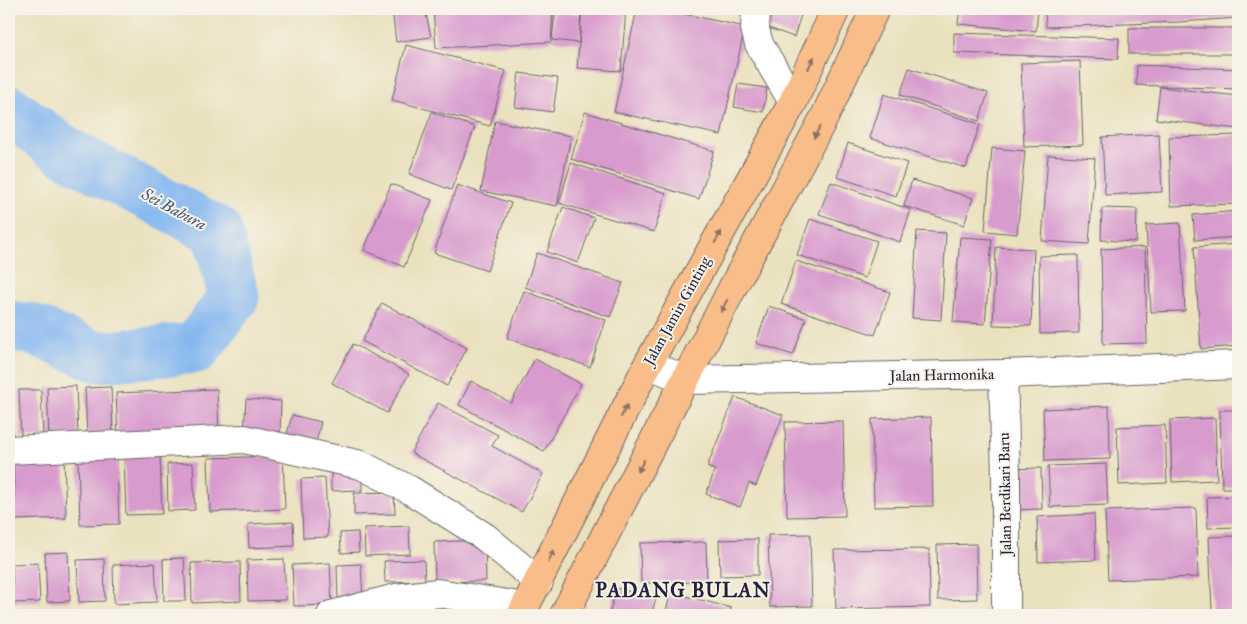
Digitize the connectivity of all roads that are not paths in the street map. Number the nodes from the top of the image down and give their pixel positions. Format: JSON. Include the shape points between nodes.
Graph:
{"nodes":[{"id":1,"x":756,"y":9,"type":"edge"},
{"id":2,"x":836,"y":9,"type":"edge"},
{"id":3,"x":875,"y":9,"type":"edge"},
{"id":4,"x":793,"y":102,"type":"junction"},
{"id":5,"x":648,"y":364,"type":"junction"},
{"id":6,"x":1238,"y":365,"type":"edge"},
{"id":7,"x":1003,"y":374,"type":"junction"},
{"id":8,"x":686,"y":380,"type":"junction"},
{"id":9,"x":9,"y":450,"type":"edge"},
{"id":10,"x":539,"y":582,"type":"junction"},
{"id":11,"x":523,"y":611,"type":"edge"},
{"id":12,"x":331,"y":615,"type":"edge"},
{"id":13,"x":564,"y":615,"type":"edge"},
{"id":14,"x":1006,"y":615,"type":"edge"}],
"edges":[{"from":1,"to":4,"type":"street","via":[[755,29],[759,44]]},
{"from":4,"to":2,"type":"main road","name":"Jalan Jamin Ginting","one_way":true},
{"from":3,"to":8,"type":"main road","one_way":true,"via":[[825,116]]},
{"from":5,"to":4,"type":"main road","name":"Jalan Jamin Ginting","one_way":true},
{"from":5,"to":8,"type":"street","name":"Jalan Harmonika"},
{"from":10,"to":5,"type":"main road","name":"Jalan Jamin Ginting","one_way":true},
{"from":6,"to":7,"type":"street","name":"Jalan Harmonika"},
{"from":7,"to":8,"type":"street","name":"Jalan Harmonika"},
{"from":7,"to":14,"type":"street","name":"Jalan Berdikari Baru"},
{"from":8,"to":13,"type":"main road","one_way":true},
{"from":9,"to":10,"type":"street","via":[[244,438],[361,465],[410,490],[485,537]]},
{"from":10,"to":11,"type":"main road","name":"Jalan Jamin Ginting"},
{"from":11,"to":12,"type":"street","via":[[438,593],[396,598]]}]}
